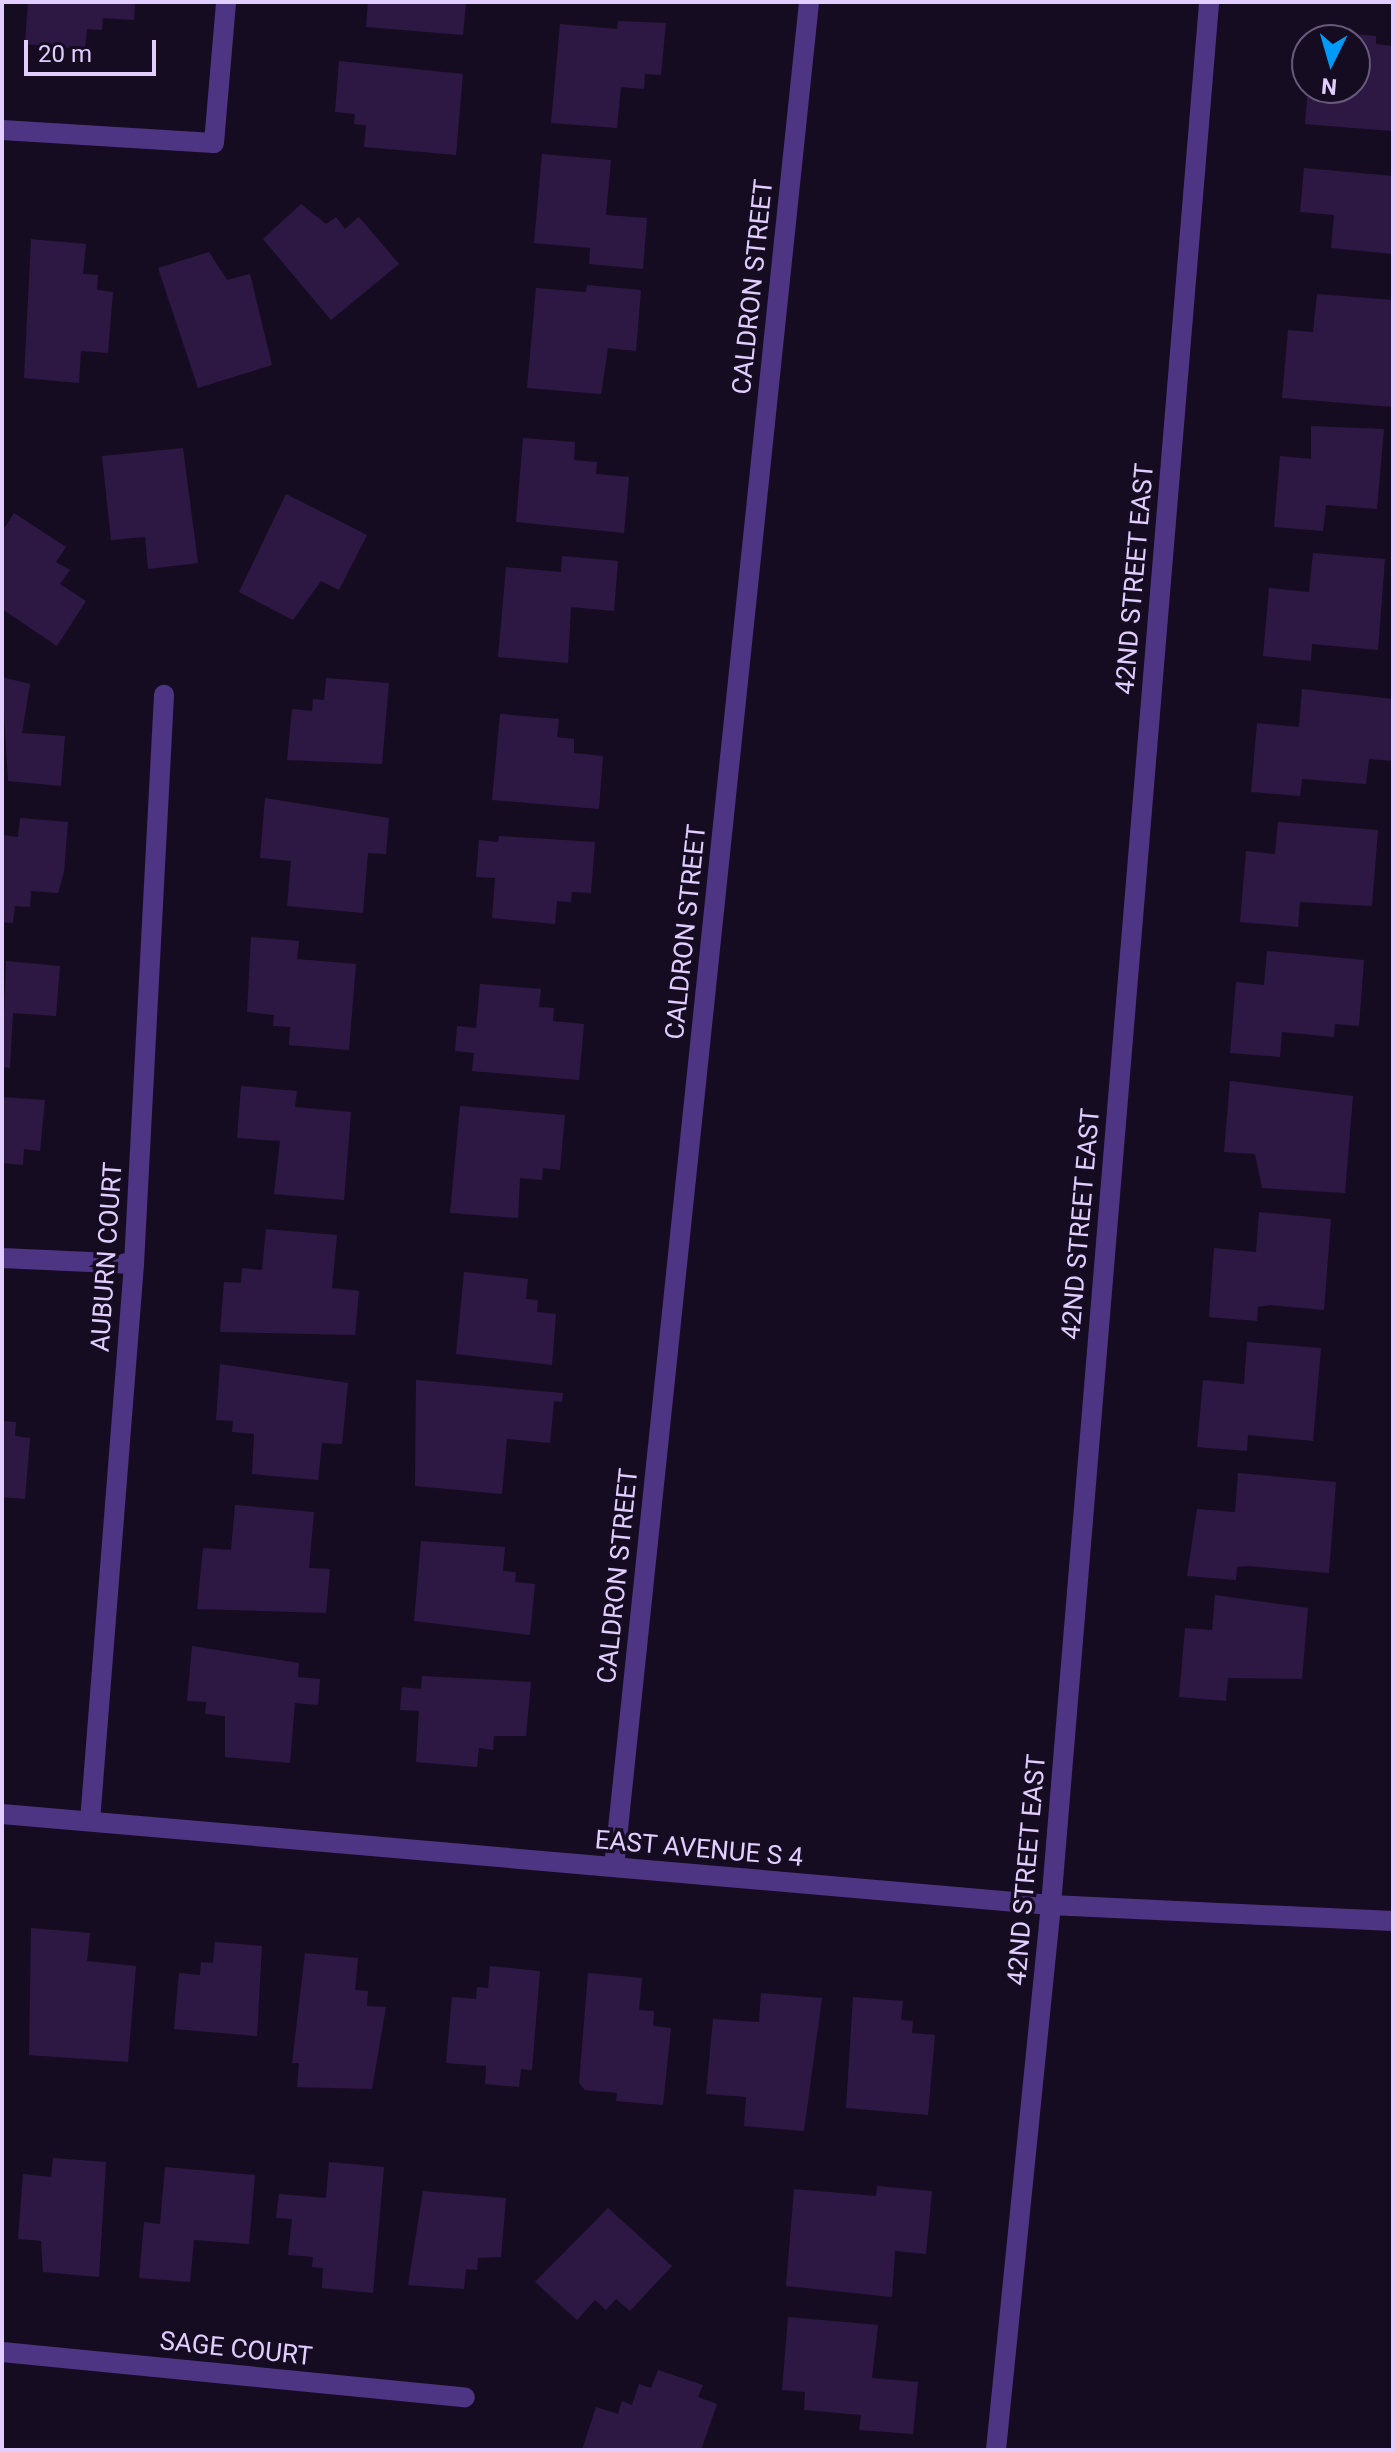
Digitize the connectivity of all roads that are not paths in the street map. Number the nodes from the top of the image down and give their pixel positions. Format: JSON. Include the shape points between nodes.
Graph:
{"nodes":[{"id":1,"x":226,"y":2,"type":"edge"},
{"id":2,"x":809,"y":2,"type":"edge"},
{"id":3,"x":1209,"y":2,"type":"edge"},
{"id":4,"x":2,"y":130,"type":"edge"},
{"id":5,"x":164,"y":695,"type":"dead end"},
{"id":6,"x":2,"y":1258,"type":"edge"},
{"id":7,"x":134,"y":1264,"type":"junction"},
{"id":8,"x":2,"y":1814,"type":"edge"},
{"id":9,"x":90,"y":1821,"type":"junction"},
{"id":10,"x":614,"y":1867,"type":"junction"},
{"id":11,"x":1051,"y":1905,"type":"junction"},
{"id":12,"x":1393,"y":1921,"type":"edge"},
{"id":13,"x":2,"y":2352,"type":"edge"},
{"id":14,"x":465,"y":2397,"type":"dead end"},
{"id":15,"x":996,"y":2450,"type":"edge"}],
"edges":[{"from":1,"to":4,"type":"street","via":[[214,143]]},
{"from":2,"to":10,"type":"street","name":"CALDRON STREET"},
{"from":3,"to":11,"type":"street","name":"42ND STREET EAST"},
{"from":5,"to":7,"type":"street","name":"AUBURN COURT"},
{"from":6,"to":7,"type":"street"},
{"from":7,"to":9,"type":"street","name":"AUBURN COURT"},
{"from":8,"to":9,"type":"street","name":"EAST AVENUE S 4"},
{"from":9,"to":10,"type":"street","name":"EAST AVENUE S 4"},
{"from":10,"to":11,"type":"street","name":"EAST AVENUE S 4"},
{"from":11,"to":12,"type":"street","name":"EAST AVENUE S 4"},
{"from":11,"to":15,"type":"street","name":"42ND STREET EAST"},
{"from":13,"to":14,"type":"street","name":"SAGE COURT"}]}
